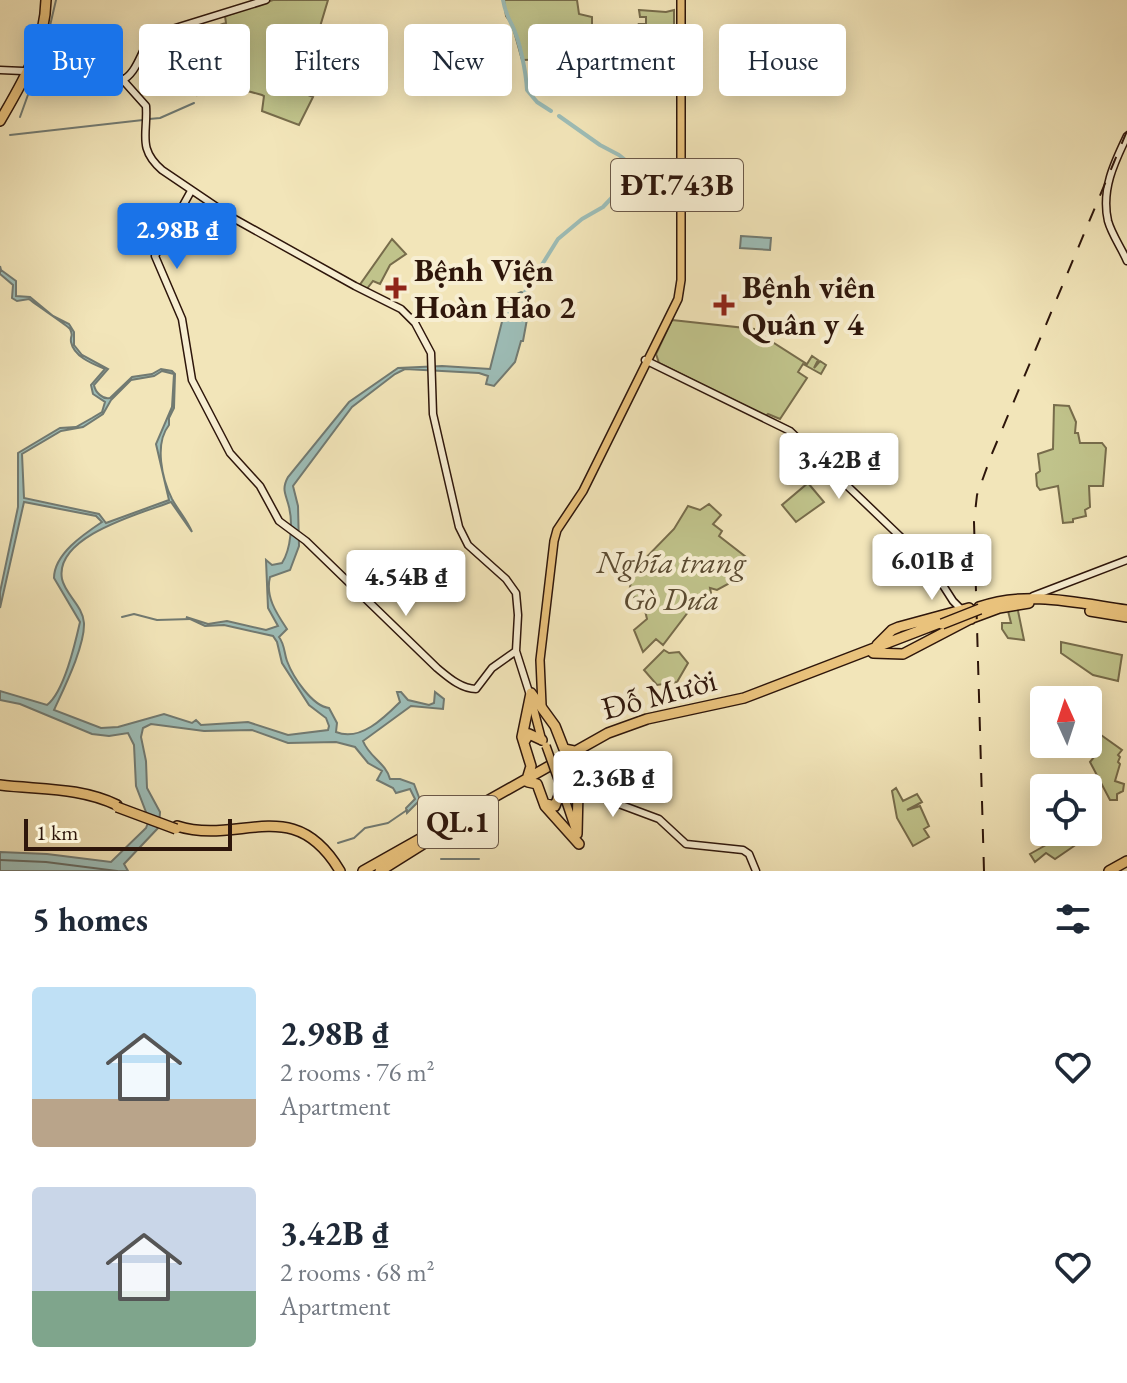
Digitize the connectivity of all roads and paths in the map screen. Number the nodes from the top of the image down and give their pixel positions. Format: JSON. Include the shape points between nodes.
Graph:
{"nodes":[{"id":1,"x":44,"y":0,"type":"edge"},
{"id":2,"x":264,"y":0,"type":"edge"},
{"id":3,"x":679,"y":0,"type":"edge"},
{"id":4,"x":43,"y":24,"type":"edge"},
{"id":5,"x":0,"y":71,"type":"edge"},
{"id":6,"x":24,"y":73,"type":"edge"},
{"id":7,"x":123,"y":79,"type":"joint"},
{"id":8,"x":24,"y":81,"type":"edge"},
{"id":9,"x":0,"y":118,"type":"edge"},
{"id":10,"x":1127,"y":136,"type":"edge"},
{"id":11,"x":191,"y":191,"type":"junction"},
{"id":12,"x":678,"y":251,"type":"junction"},
{"id":13,"x":1127,"y":261,"type":"edge"},
{"id":14,"x":660,"y":338,"type":"junction"},
{"id":15,"x":649,"y":365,"type":"junction"},
{"id":16,"x":1127,"y":560,"type":"edge"},
{"id":17,"x":932,"y":572,"type":"junction"},
{"id":18,"x":1042,"y":600,"type":"junction"},
{"id":19,"x":949,"y":601,"type":"junction"},
{"id":20,"x":962,"y":610,"type":"junction"},
{"id":21,"x":1127,"y":613,"type":"edge"},
{"id":22,"x":971,"y":617,"type":"junction"},
{"id":23,"x":942,"y":623,"type":"junction"},
{"id":24,"x":903,"y":641,"type":"junction"},
{"id":25,"x":516,"y":651,"type":"junction"},
{"id":26,"x":875,"y":653,"type":"junction"},
{"id":27,"x":786,"y":687,"type":"junction"},
{"id":28,"x":534,"y":698,"type":"junction"},
{"id":29,"x":553,"y":725,"type":"junction"},
{"id":30,"x":544,"y":742,"type":"junction"},
{"id":31,"x":525,"y":746,"type":"junction"},
{"id":32,"x":573,"y":754,"type":"junction"},
{"id":33,"x":558,"y":762,"type":"junction"},
{"id":34,"x":542,"y":771,"type":"junction"},
{"id":35,"x":573,"y":775,"type":"junction"},
{"id":36,"x":528,"y":779,"type":"junction"},
{"id":37,"x":0,"y":786,"type":"edge"},
{"id":38,"x":564,"y":794,"type":"junction"},
{"id":39,"x":195,"y":831,"type":"junction"},
{"id":40,"x":579,"y":843,"type":"junction"},
{"id":41,"x":413,"y":847,"type":"junction"},
{"id":42,"x":1127,"y":862,"type":"edge"},
{"id":43,"x":338,"y":870,"type":"edge"},
{"id":44,"x":372,"y":871,"type":"edge"},
{"id":45,"x":756,"y":871,"type":"edge"},
{"id":46,"x":1112,"y":871,"type":"edge"}],
"edges":[{"from":1,"to":4,"type":"highway"},
{"from":2,"to":7,"type":"main road","via":[[151,38],[130,76]]},
{"from":3,"to":12,"type":"main road","number":"ĐT.743B"},
{"from":5,"to":6,"type":"main road"},
{"from":7,"to":11,"type":"main road","via":[[143,100],[144,144],[155,164]]},
{"from":8,"to":9,"type":"highway"},
{"from":10,"to":13,"type":"main road","via":[[1107,192],[1108,221]]},
{"from":11,"to":25,"type":"main road","via":[[401,309],[427,342],[437,439],[459,527],[468,545],[516,593]]},
{"from":11,"to":25,"type":"main road","via":[[155,256],[157,264],[182,319],[196,389],[230,453],[260,486],[275,517],[463,686],[476,689],[492,668]]},
{"from":12,"to":14,"type":"main road","number":"ĐT.743B","via":[[678,299]]},
{"from":12,"to":15,"type":"main road","number":"ĐT.743B","via":[[673,301]]},
{"from":14,"to":15,"type":"main road"},
{"from":14,"to":15,"type":"main road","number":"ĐT.743B"},
{"from":15,"to":17,"type":"main road","via":[[793,436]]},
{"from":15,"to":28,"type":"main road","number":"ĐT.743B","via":[[557,530]]},
{"from":16,"to":18,"type":"main road"},
{"from":17,"to":19,"type":"main road"},
{"from":17,"to":20,"type":"main road"},
{"from":18,"to":21,"type":"highway","number":"QL.1"},
{"from":18,"to":22,"type":"highway","number":"QL.1","via":[[1013,602]]},
{"from":18,"to":22,"type":"highway","number":"QL.1","via":[[1005,601]]},
{"from":19,"to":20,"type":"main road"},
{"from":19,"to":23,"type":"highway"},
{"from":20,"to":22,"type":"highway","via":[[969,608]]},
{"from":20,"to":23,"type":"highway"},
{"from":22,"to":23,"type":"highway","number":"QL.1","bridge":true},
{"from":22,"to":24,"type":"highway"},
{"from":23,"to":24,"type":"highway","name":"Đỗ Mười","number":"QL.1"},
{"from":23,"to":24,"type":"highway"},
{"from":24,"to":26,"type":"highway","name":"Đỗ Mười","number":"QL.1"},
{"from":24,"to":26,"type":"highway","via":[[901,655]]},
{"from":24,"to":32,"type":"highway","name":"Đỗ Mười","number":"QL.1","via":[[744,698],[621,727]]},
{"from":25,"to":28,"type":"main road"},
{"from":26,"to":27,"type":"highway","name":"Đỗ Mười","number":"QL.1"},
{"from":27,"to":32,"type":"highway","name":"Đỗ Mười","number":"QL.1","via":[[739,706],[627,731]]},
{"from":27,"to":41,"type":"highway","name":"Đỗ Mười","number":"QL.1","via":[[719,710],[614,734]]},
{"from":28,"to":29,"type":"highway"},
{"from":28,"to":30,"type":"main road"},
{"from":28,"to":31,"type":"highway"},
{"from":29,"to":30,"type":"highway"},
{"from":29,"to":32,"type":"highway","via":[[564,749]]},
{"from":29,"to":33,"type":"highway","via":[[562,749]]},
{"from":30,"to":31,"type":"highway","via":[[531,734]]},
{"from":30,"to":38,"type":"main road","bridge":true},
{"from":31,"to":34,"type":"highway","via":[[532,766]]},
{"from":31,"to":36,"type":"highway","via":[[531,766]]},
{"from":32,"to":33,"type":"highway","name":"Đỗ Mười","number":"QL.1"},
{"from":32,"to":35,"type":"highway"},
{"from":33,"to":34,"type":"highway","name":"Đỗ Mười","number":"QL.1"},
{"from":33,"to":38,"type":"highway","via":[[569,768],[578,793],[572,800]]},
{"from":34,"to":36,"type":"highway","name":"Đỗ Mười","number":"QL.1"},
{"from":34,"to":38,"type":"highway","via":[[539,784],[546,804],[556,805]]},
{"from":34,"to":41,"type":"highway","name":"Đỗ Mười","number":"QL.1"},
{"from":35,"to":40,"type":"highway"},
{"from":35,"to":45,"type":"main road","via":[[592,794],[659,819],[686,844],[743,850]]},
{"from":36,"to":40,"type":"highway"},
{"from":36,"to":41,"type":"highway","name":"Đỗ Mười","number":"QL.1"},
{"from":37,"to":39,"type":"highway","bridge":true,"via":[[74,791]]},
{"from":38,"to":40,"type":"main road"},
{"from":39,"to":43,"type":"highway","via":[[281,829],[305,837]]},
{"from":39,"to":43,"type":"highway","via":[[290,828],[321,846]]},
{"from":41,"to":44,"type":"highway","name":"Đỗ Mười","number":"QL.1"},
{"from":41,"to":44,"type":"highway","name":"Đỗ Mười","number":"QL.1"},
{"from":41,"to":44,"type":"highway","name":"Đỗ Mười","number":"QL.1"},
{"from":42,"to":46,"type":"highway"}]}
